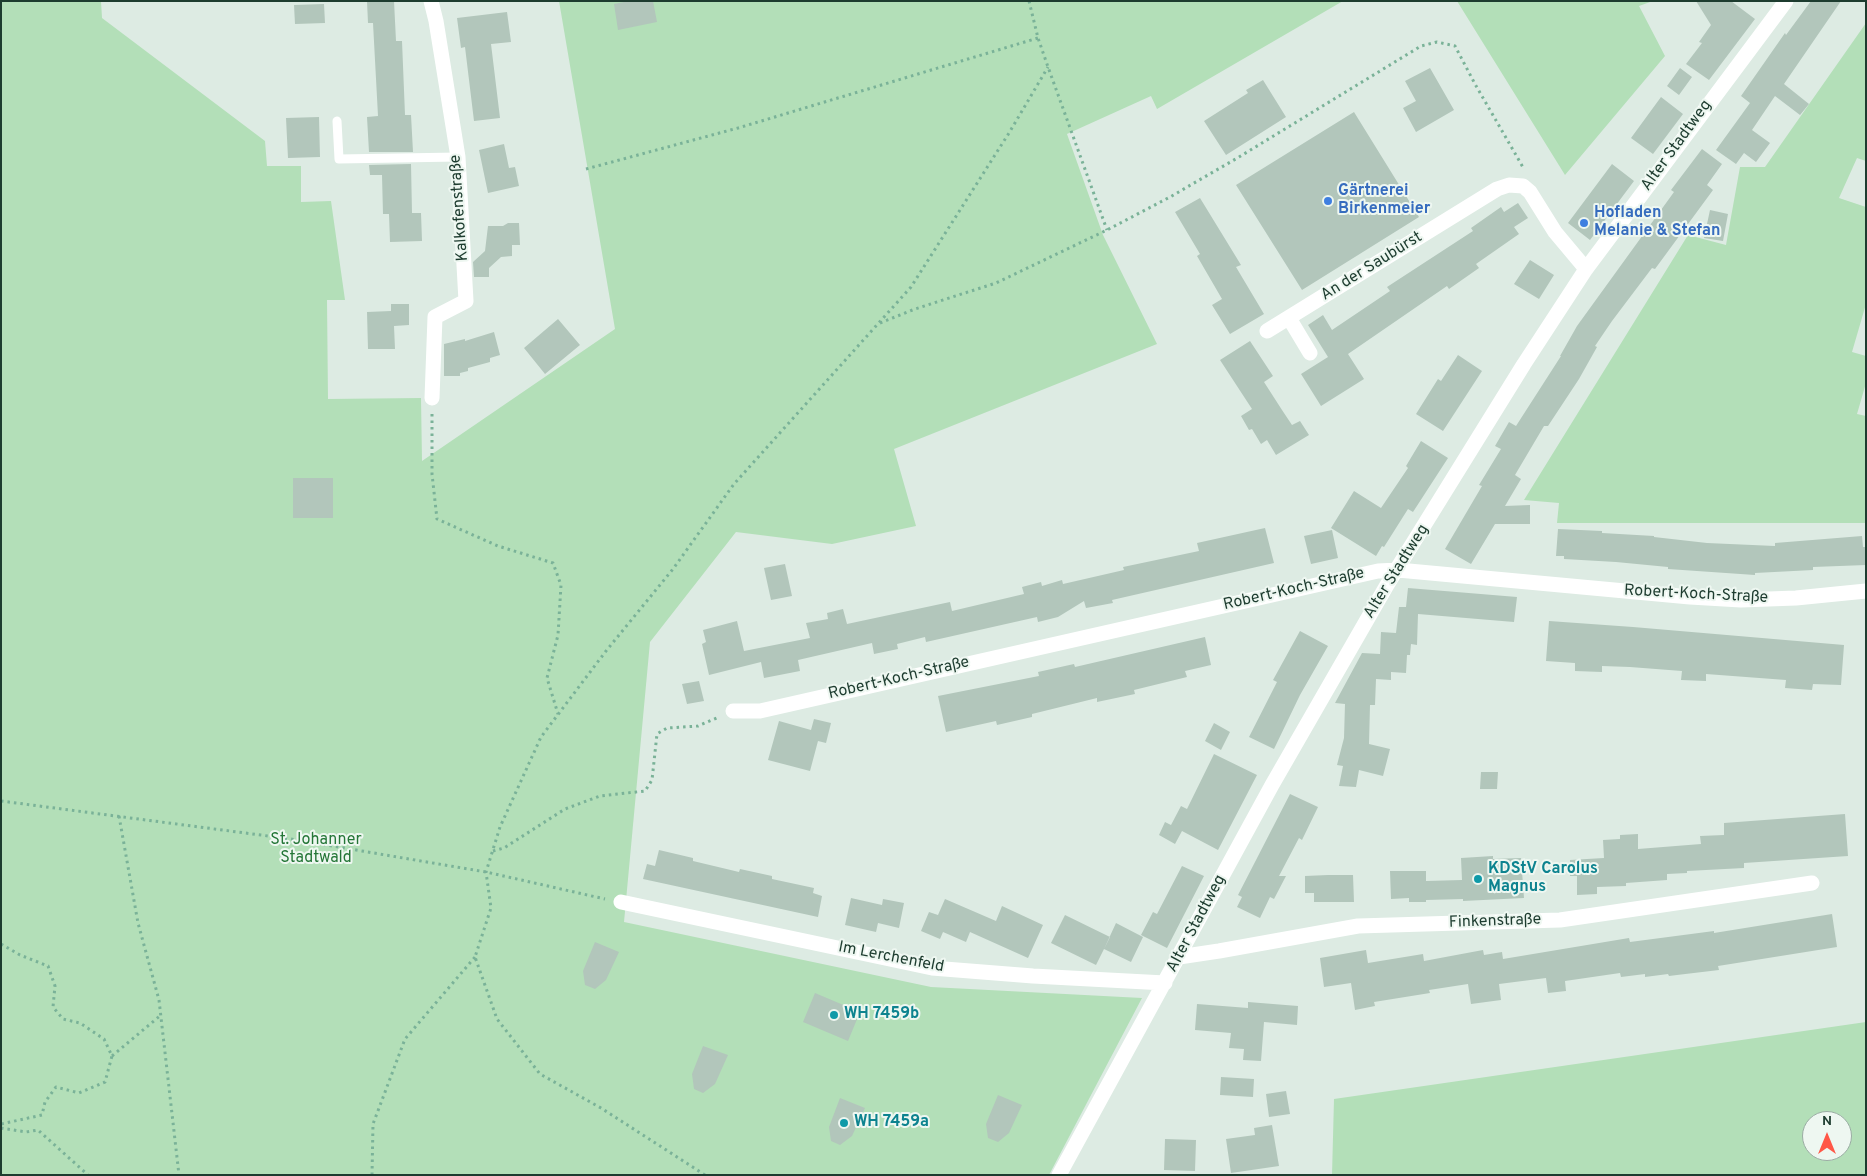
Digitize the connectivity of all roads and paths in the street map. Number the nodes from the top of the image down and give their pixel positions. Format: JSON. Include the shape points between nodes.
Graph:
{"nodes":[{"id":1,"x":431,"y":1,"type":"edge"},
{"id":2,"x":1029,"y":1,"type":"edge"},
{"id":3,"x":1786,"y":1,"type":"edge"},
{"id":4,"x":1038,"y":38,"type":"junction"},
{"id":5,"x":1048,"y":67,"type":"junction"},
{"id":6,"x":337,"y":121,"type":"dead end"},
{"id":7,"x":458,"y":157,"type":"junction"},
{"id":8,"x":586,"y":169,"type":"dead end"},
{"id":9,"x":1530,"y":192,"type":"junction"},
{"id":10,"x":1107,"y":230,"type":"junction"},
{"id":11,"x":1586,"y":268,"type":"junction"},
{"id":12,"x":1289,"y":318,"type":"junction"},
{"id":13,"x":879,"y":324,"type":"junction"},
{"id":14,"x":1267,"y":331,"type":"dead end"},
{"id":15,"x":1310,"y":353,"type":"dead end"},
{"id":16,"x":432,"y":398,"type":"joint"},
{"id":17,"x":1398,"y":570,"type":"junction"},
{"id":18,"x":1866,"y":591,"type":"edge"},
{"id":19,"x":733,"y":710,"type":"joint"},
{"id":20,"x":558,"y":715,"type":"junction"},
{"id":21,"x":1,"y":802,"type":"edge"},
{"id":22,"x":119,"y":816,"type":"junction"},
{"id":23,"x":493,"y":851,"type":"junction"},
{"id":24,"x":486,"y":872,"type":"junction"},
{"id":25,"x":1812,"y":882,"type":"dead end"},
{"id":26,"x":621,"y":902,"type":"joint"},
{"id":27,"x":1,"y":944,"type":"edge"},
{"id":28,"x":1179,"y":956,"type":"junction"},
{"id":29,"x":474,"y":957,"type":"junction"},
{"id":30,"x":1165,"y":983,"type":"junction"},
{"id":31,"x":161,"y":1015,"type":"junction"},
{"id":32,"x":112,"y":1056,"type":"junction"},
{"id":33,"x":1,"y":1124,"type":"edge"},
{"id":34,"x":1,"y":1128,"type":"edge"},
{"id":35,"x":88,"y":1175,"type":"edge"},
{"id":36,"x":179,"y":1175,"type":"edge"},
{"id":37,"x":372,"y":1175,"type":"edge"},
{"id":38,"x":705,"y":1175,"type":"edge"},
{"id":39,"x":1059,"y":1175,"type":"edge"}],
"edges":[{"from":1,"to":7,"type":"street","name":"Kalkofenstraße"},
{"from":2,"to":4,"type":"path"},
{"from":3,"to":11,"type":"street","name":"Alter Stadtweg"},
{"from":4,"to":5,"type":"path"},
{"from":4,"to":8,"type":"path","via":[[738,128]]},
{"from":5,"to":10,"type":"path"},
{"from":5,"to":13,"type":"path","via":[[911,287]]},
{"from":6,"to":7,"type":"lane","via":[[339,159]]},
{"from":7,"to":16,"type":"street","name":"Kalkofenstraße","via":[[466,301],[435,317]]},
{"from":9,"to":10,"type":"path","via":[[1522,165],[1455,46],[1437,42],[1421,46],[1170,197]]},
{"from":9,"to":11,"type":"street","via":[[1555,232]]},
{"from":9,"to":12,"type":"street","name":"An der Saubürst","via":[[1523,186],[1509,185],[1497,189]]},
{"from":10,"to":13,"type":"path","via":[[996,283]]},
{"from":11,"to":17,"type":"street","name":"Alter Stadtweg"},
{"from":12,"to":14,"type":"street","name":"An der Saubürst"},
{"from":12,"to":15,"type":"street"},
{"from":13,"to":20,"type":"path","via":[[734,484]]},
{"from":16,"to":20,"type":"path","via":[[432,474],[437,519],[498,546],[554,563],[562,585],[558,635],[547,678]]},
{"from":17,"to":18,"type":"street","name":"Robert-Koch-Straße","via":[[1741,600]]},
{"from":17,"to":19,"type":"street","name":"Robert-Koch-Straße","via":[[1378,571],[760,710]]},
{"from":17,"to":28,"type":"street","name":"Alter Stadtweg","via":[[1272,786]]},
{"from":19,"to":23,"type":"path","via":[[698,726],[667,728],[656,734],[652,780],[645,791],[600,796],[565,809],[504,848]]},
{"from":20,"to":23,"type":"path","via":[[541,737],[500,827]]},
{"from":21,"to":22,"type":"path"},
{"from":22,"to":24,"type":"path","via":[[291,839]]},
{"from":22,"to":31,"type":"path","via":[[138,923]]},
{"from":23,"to":24,"type":"path"},
{"from":24,"to":26,"type":"path"},
{"from":24,"to":29,"type":"path","via":[[491,908]]},
{"from":25,"to":28,"type":"street","name":"Finkenstraße","via":[[1560,920],[1358,926]]},
{"from":26,"to":30,"type":"street","name":"Im Lerchenfeld","via":[[932,968]]},
{"from":27,"to":32,"type":"path","via":[[48,966],[55,986],[53,1007],[64,1019],[80,1023],[104,1040]]},
{"from":28,"to":30,"type":"street","name":"Alter Stadtweg"},
{"from":29,"to":37,"type":"path","via":[[405,1039],[373,1124]]},
{"from":29,"to":38,"type":"path","via":[[497,1018],[540,1074],[601,1108]]},
{"from":30,"to":39,"type":"street","name":"Alter Stadtweg"},
{"from":31,"to":32,"type":"path"},
{"from":31,"to":36,"type":"path"},
{"from":32,"to":33,"type":"path","via":[[105,1082],[79,1094],[56,1087],[45,1102],[42,1115]]},
{"from":34,"to":35,"type":"path","via":[[26,1132],[38,1130]]}]}
